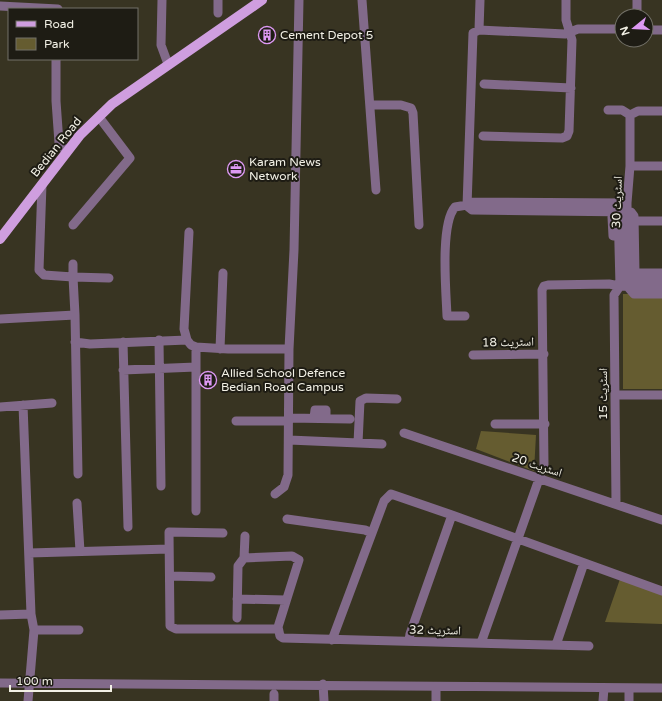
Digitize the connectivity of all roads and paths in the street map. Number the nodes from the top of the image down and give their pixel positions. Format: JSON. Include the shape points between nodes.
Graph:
{"nodes":[{"id":1,"x":162,"y":0,"type":"edge"},
{"id":2,"x":218,"y":0,"type":"edge"},
{"id":3,"x":262,"y":0,"type":"edge"},
{"id":4,"x":299,"y":0,"type":"edge"},
{"id":5,"x":362,"y":0,"type":"edge"},
{"id":6,"x":480,"y":0,"type":"edge"},
{"id":7,"x":566,"y":0,"type":"edge"},
{"id":8,"x":0,"y":6,"type":"edge"},
{"id":9,"x":58,"y":6,"type":"edge"},
{"id":10,"x":218,"y":12,"type":"dead end"},
{"id":11,"x":614,"y":29,"type":"edge"},
{"id":12,"x":479,"y":30,"type":"junction"},
{"id":13,"x":570,"y":31,"type":"junction"},
{"id":14,"x":56,"y":60,"type":"edge"},
{"id":15,"x":168,"y":64,"type":"junction"},
{"id":16,"x":484,"y":84,"type":"dead end"},
{"id":17,"x":571,"y":88,"type":"junction"},
{"id":18,"x":370,"y":105,"type":"junction"},
{"id":19,"x":608,"y":110,"type":"dead end"},
{"id":20,"x":662,"y":111,"type":"edge"},
{"id":21,"x":99,"y":116,"type":"junction"},
{"id":22,"x":629,"y":117,"type":"junction"},
{"id":23,"x":483,"y":136,"type":"dead end"},
{"id":24,"x":67,"y":152,"type":"junction"},
{"id":25,"x":630,"y":166,"type":"junction"},
{"id":26,"x":662,"y":166,"type":"edge"},
{"id":27,"x":42,"y":184,"type":"junction"},
{"id":28,"x":376,"y":190,"type":"dead end"},
{"id":29,"x":467,"y":205,"type":"junction"},
{"id":30,"x":621,"y":209,"type":"junction"},
{"id":31,"x":601,"y":216,"type":"dead end"},
{"id":32,"x":634,"y":221,"type":"junction"},
{"id":33,"x":662,"y":222,"type":"edge"},
{"id":34,"x":73,"y":225,"type":"dead end"},
{"id":35,"x":419,"y":225,"type":"dead end"},
{"id":36,"x":189,"y":232,"type":"dead end"},
{"id":37,"x":0,"y":239,"type":"edge"},
{"id":38,"x":73,"y":264,"type":"dead end"},
{"id":39,"x":223,"y":273,"type":"dead end"},
{"id":40,"x":635,"y":273,"type":"junction"},
{"id":41,"x":662,"y":273,"type":"edge"},
{"id":42,"x":73,"y":277,"type":"junction"},
{"id":43,"x":109,"y":278,"type":"dead end"},
{"id":44,"x":662,"y":280,"type":"edge"},
{"id":45,"x":624,"y":283,"type":"junction"},
{"id":46,"x":662,"y":287,"type":"edge"},
{"id":47,"x":662,"y":294,"type":"edge"},
{"id":48,"x":75,"y":315,"type":"junction"},
{"id":49,"x":465,"y":316,"type":"dead end"},
{"id":50,"x":0,"y":319,"type":"edge"},
{"id":51,"x":159,"y":340,"type":"junction"},
{"id":52,"x":187,"y":340,"type":"junction"},
{"id":53,"x":75,"y":342,"type":"junction"},
{"id":54,"x":123,"y":342,"type":"junction"},
{"id":55,"x":196,"y":346,"type":"junction"},
{"id":56,"x":220,"y":349,"type":"junction"},
{"id":57,"x":289,"y":349,"type":"junction"},
{"id":58,"x":544,"y":354,"type":"junction"},
{"id":59,"x":473,"y":355,"type":"dead end"},
{"id":60,"x":196,"y":367,"type":"junction"},
{"id":61,"x":159,"y":368,"type":"junction"},
{"id":62,"x":123,"y":370,"type":"junction"},
{"id":63,"x":662,"y":394,"type":"edge"},
{"id":64,"x":616,"y":395,"type":"junction"},
{"id":65,"x":397,"y":399,"type":"dead end"},
{"id":66,"x":52,"y":403,"type":"dead end"},
{"id":67,"x":23,"y":405,"type":"junction"},
{"id":68,"x":0,"y":407,"type":"edge"},
{"id":69,"x":350,"y":418,"type":"dead end"},
{"id":70,"x":289,"y":420,"type":"junction"},
{"id":71,"x":236,"y":421,"type":"dead end"},
{"id":72,"x":495,"y":424,"type":"dead end"},
{"id":73,"x":545,"y":424,"type":"junction"},
{"id":74,"x":404,"y":433,"type":"dead end"},
{"id":75,"x":289,"y":440,"type":"junction"},
{"id":76,"x":358,"y":443,"type":"junction"},
{"id":77,"x":382,"y":444,"type":"dead end"},
{"id":78,"x":78,"y":474,"type":"dead end"},
{"id":79,"x":540,"y":479,"type":"junction"},
{"id":80,"x":161,"y":486,"type":"dead end"},
{"id":81,"x":275,"y":494,"type":"dead end"},
{"id":82,"x":78,"y":503,"type":"dead end"},
{"id":83,"x":616,"y":503,"type":"junction"},
{"id":84,"x":196,"y":511,"type":"dead end"},
{"id":85,"x":452,"y":515,"type":"junction"},
{"id":86,"x":287,"y":519,"type":"dead end"},
{"id":87,"x":662,"y":520,"type":"edge"},
{"id":88,"x":128,"y":527,"type":"dead end"},
{"id":89,"x":223,"y":533,"type":"dead end"},
{"id":90,"x":372,"y":533,"type":"junction"},
{"id":91,"x":245,"y":536,"type":"dead end"},
{"id":92,"x":519,"y":539,"type":"junction"},
{"id":93,"x":169,"y":549,"type":"junction"},
{"id":94,"x":80,"y":551,"type":"junction"},
{"id":95,"x":29,"y":553,"type":"junction"},
{"id":96,"x":244,"y":558,"type":"junction"},
{"id":97,"x":584,"y":563,"type":"junction"},
{"id":98,"x":170,"y":576,"type":"junction"},
{"id":99,"x":211,"y":577,"type":"dead end"},
{"id":100,"x":662,"y":591,"type":"edge"},
{"id":101,"x":237,"y":599,"type":"junction"},
{"id":102,"x":286,"y":600,"type":"junction"},
{"id":103,"x":31,"y":614,"type":"junction"},
{"id":104,"x":0,"y":615,"type":"edge"},
{"id":105,"x":237,"y":618,"type":"dead end"},
{"id":106,"x":34,"y":630,"type":"junction"},
{"id":107,"x":79,"y":630,"type":"dead end"},
{"id":108,"x":279,"y":633,"type":"junction"},
{"id":109,"x":332,"y":640,"type":"junction"},
{"id":110,"x":409,"y":641,"type":"junction"},
{"id":111,"x":481,"y":643,"type":"junction"},
{"id":112,"x":556,"y":645,"type":"junction"},
{"id":113,"x":589,"y":646,"type":"dead end"},
{"id":114,"x":0,"y":683,"type":"edge"},
{"id":115,"x":30,"y":683,"type":"junction"},
{"id":116,"x":324,"y":684,"type":"junction"},
{"id":117,"x":436,"y":687,"type":"junction"},
{"id":118,"x":604,"y":688,"type":"junction"},
{"id":119,"x":629,"y":688,"type":"junction"},
{"id":120,"x":662,"y":688,"type":"edge"},
{"id":121,"x":28,"y":701,"type":"edge"},
{"id":122,"x":324,"y":701,"type":"edge"},
{"id":123,"x":436,"y":701,"type":"edge"},
{"id":124,"x":603,"y":701,"type":"edge"},
{"id":125,"x":629,"y":701,"type":"edge"}],
"edges":[{"from":1,"to":15,"type":"street","via":[[161,45]]},
{"from":2,"to":10,"type":"street"},
{"from":3,"to":15,"type":"main road","name":"Bedian Road"},
{"from":4,"to":57,"type":"street","via":[[294,250]]},
{"from":5,"to":18,"type":"street"},
{"from":6,"to":12,"type":"street"},
{"from":7,"to":13,"type":"street","via":[[566,20]]},
{"from":8,"to":9,"type":"street"},
{"from":11,"to":13,"type":"street"},
{"from":12,"to":13,"type":"street","via":[[565,34]]},
{"from":12,"to":29,"type":"street","via":[[472,36]]},
{"from":13,"to":17,"type":"street"},
{"from":14,"to":24,"type":"street","via":[[59,143]]},
{"from":15,"to":21,"type":"main road","name":"Bedian Road"},
{"from":16,"to":17,"type":"street"},
{"from":17,"to":23,"type":"street","via":[[567,136]]},
{"from":18,"to":28,"type":"street"},
{"from":18,"to":35,"type":"street","via":[[401,105],[411,108]]},
{"from":19,"to":22,"type":"street","via":[[622,110]]},
{"from":20,"to":22,"type":"street","via":[[638,111]]},
{"from":21,"to":24,"type":"main road","name":"Bedian Road","via":[[80,134]]},
{"from":21,"to":34,"type":"street","via":[[130,158]]},
{"from":22,"to":25,"type":"street","name":"اسٹریٹ 30"},
{"from":24,"to":27,"type":"main road","name":"Bedian Road"},
{"from":25,"to":26,"type":"street"},
{"from":25,"to":30,"type":"street","name":"اسٹریٹ 30"},
{"from":27,"to":37,"type":"main road","name":"Bedian Road"},
{"from":27,"to":42,"type":"street","via":[[39,270],[44,275]]},
{"from":29,"to":30,"type":"street","via":[[471,202]]},
{"from":29,"to":49,"type":"street","via":[[454,208],[446,231],[446,316]]},
{"from":30,"to":31,"type":"street"},
{"from":30,"to":32,"type":"street","via":[[631,212]]},
{"from":30,"to":45,"type":"street","name":"اسٹریٹ 30"},
{"from":30,"to":45,"type":"street","via":[[614,276]]},
{"from":32,"to":33,"type":"street"},
{"from":32,"to":40,"type":"street"},
{"from":36,"to":52,"type":"street","via":[[184,329]]},
{"from":38,"to":42,"type":"street"},
{"from":39,"to":56,"type":"street"},
{"from":40,"to":41,"type":"street"},
{"from":40,"to":45,"type":"street"},
{"from":42,"to":43,"type":"street"},
{"from":42,"to":48,"type":"street"},
{"from":44,"to":45,"type":"street"},
{"from":45,"to":46,"type":"street"},
{"from":45,"to":47,"type":"street","via":[[634,294]]},
{"from":45,"to":58,"type":"street","via":[[544,286],[541,296]]},
{"from":45,"to":64,"type":"street","name":"اسٹریٹ 15","via":[[614,295]]},
{"from":48,"to":50,"type":"street"},
{"from":48,"to":53,"type":"street"},
{"from":51,"to":52,"type":"street"},
{"from":51,"to":54,"type":"street"},
{"from":51,"to":61,"type":"street"},
{"from":52,"to":55,"type":"street"},
{"from":53,"to":54,"type":"street"},
{"from":53,"to":78,"type":"street"},
{"from":54,"to":62,"type":"street"},
{"from":55,"to":56,"type":"street"},
{"from":55,"to":60,"type":"street"},
{"from":56,"to":57,"type":"street"},
{"from":57,"to":70,"type":"street"},
{"from":58,"to":59,"type":"street","name":"اسٹریٹ 18"},
{"from":58,"to":73,"type":"street"},
{"from":60,"to":61,"type":"street"},
{"from":60,"to":84,"type":"street"},
{"from":61,"to":62,"type":"street"},
{"from":61,"to":80,"type":"street"},
{"from":62,"to":88,"type":"street"},
{"from":63,"to":64,"type":"street"},
{"from":64,"to":83,"type":"street","name":"اسٹریٹ 15"},
{"from":65,"to":76,"type":"street","via":[[361,400]]},
{"from":66,"to":67,"type":"street"},
{"from":67,"to":68,"type":"street"},
{"from":67,"to":95,"type":"street"},
{"from":69,"to":70,"type":"street","via":[[326,418],[326,410],[315,410],[314,418]]},
{"from":70,"to":71,"type":"street"},
{"from":70,"to":75,"type":"street"},
{"from":72,"to":73,"type":"street"},
{"from":73,"to":79,"type":"street","via":[[544,465]]},
{"from":74,"to":79,"type":"street","name":"اسٹریٹ 20"},
{"from":75,"to":76,"type":"street"},
{"from":75,"to":81,"type":"street","via":[[288,475],[284,487]]},
{"from":76,"to":77,"type":"street"},
{"from":79,"to":83,"type":"street","name":"اسٹریٹ 20"},
{"from":79,"to":92,"type":"street"},
{"from":82,"to":94,"type":"street"},
{"from":83,"to":87,"type":"street","name":"اسٹریٹ 20"},
{"from":85,"to":90,"type":"street","via":[[391,494],[386,498]]},
{"from":85,"to":92,"type":"street"},
{"from":85,"to":110,"type":"street"},
{"from":86,"to":90,"type":"street"},
{"from":89,"to":93,"type":"street","via":[[169,532]]},
{"from":90,"to":109,"type":"street"},
{"from":91,"to":96,"type":"street"},
{"from":92,"to":97,"type":"street"},
{"from":92,"to":111,"type":"street"},
{"from":93,"to":94,"type":"street"},
{"from":93,"to":98,"type":"street"},
{"from":94,"to":95,"type":"street"},
{"from":95,"to":103,"type":"street"},
{"from":96,"to":101,"type":"street","via":[[238,566]]},
{"from":96,"to":102,"type":"street","via":[[297,558],[299,565]]},
{"from":97,"to":100,"type":"street"},
{"from":97,"to":112,"type":"street"},
{"from":98,"to":99,"type":"street"},
{"from":98,"to":108,"type":"street","name":"اسٹریٹ 32","via":[[168,620],[172,628]]},
{"from":101,"to":102,"type":"street"},
{"from":101,"to":105,"type":"street"},
{"from":102,"to":108,"type":"street"},
{"from":103,"to":104,"type":"street"},
{"from":103,"to":106,"type":"street"},
{"from":106,"to":107,"type":"street"},
{"from":106,"to":115,"type":"street"},
{"from":108,"to":109,"type":"street","name":"اسٹریٹ 32","via":[[296,639]]},
{"from":109,"to":110,"type":"street","name":"اسٹریٹ 32"},
{"from":110,"to":111,"type":"street","name":"اسٹریٹ 32"},
{"from":111,"to":112,"type":"street","name":"اسٹریٹ 32"},
{"from":112,"to":113,"type":"street","name":"اسٹریٹ 32"},
{"from":114,"to":115,"type":"street"},
{"from":115,"to":116,"type":"street"},
{"from":115,"to":121,"type":"street"},
{"from":116,"to":117,"type":"street"},
{"from":116,"to":122,"type":"street"},
{"from":117,"to":118,"type":"street"},
{"from":117,"to":123,"type":"street"},
{"from":118,"to":119,"type":"street"},
{"from":118,"to":124,"type":"street"},
{"from":119,"to":120,"type":"street"},
{"from":119,"to":125,"type":"street"}]}
